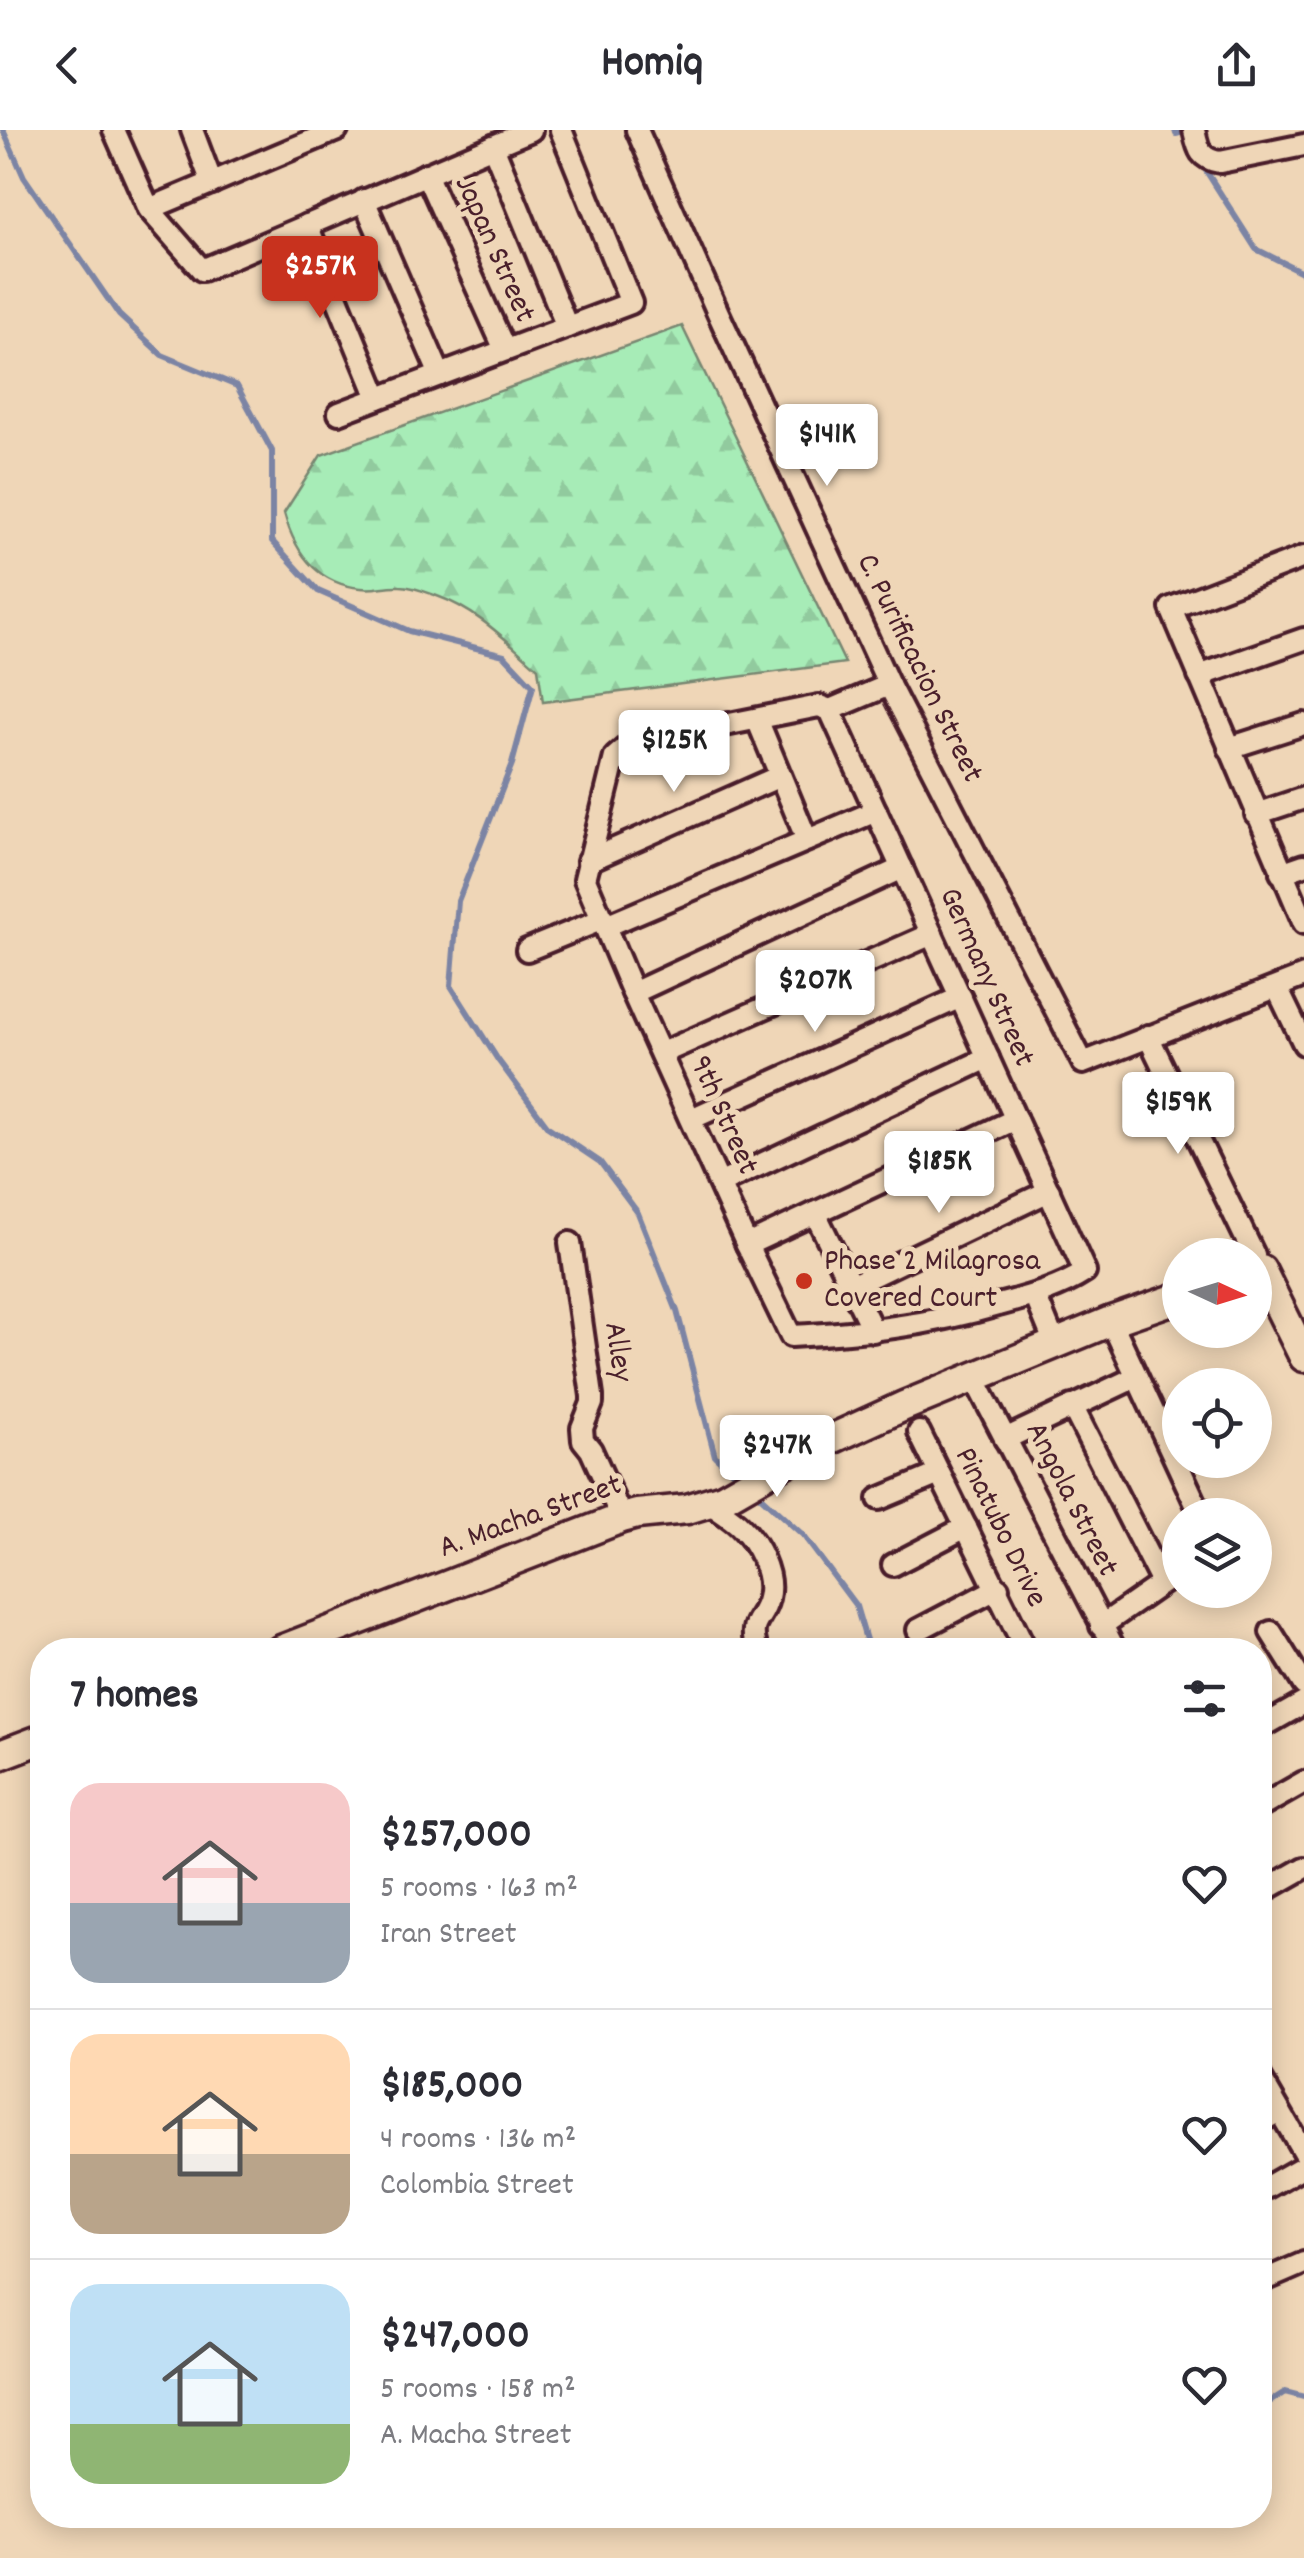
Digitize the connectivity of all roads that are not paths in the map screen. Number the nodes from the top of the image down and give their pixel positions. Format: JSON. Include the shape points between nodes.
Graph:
{"nodes":[{"id":1,"x":114,"y":130,"type":"edge"},
{"id":2,"x":192,"y":130,"type":"edge"},
{"id":3,"x":337,"y":130,"type":"edge"},
{"id":4,"x":531,"y":130,"type":"edge"},
{"id":5,"x":561,"y":130,"type":"edge"},
{"id":6,"x":638,"y":130,"type":"edge"},
{"id":7,"x":1194,"y":130,"type":"edge"},
{"id":8,"x":1304,"y":145,"type":"edge"},
{"id":9,"x":493,"y":146,"type":"junction"},
{"id":10,"x":426,"y":174,"type":"junction"},
{"id":11,"x":212,"y":183,"type":"junction"},
{"id":12,"x":364,"y":200,"type":"junction"},
{"id":13,"x":148,"y":209,"type":"junction"},
{"id":14,"x":307,"y":224,"type":"junction"},
{"id":15,"x":568,"y":327,"type":"junction"},
{"id":16,"x":504,"y":350,"type":"junction"},
{"id":17,"x":440,"y":375,"type":"junction"},
{"id":18,"x":378,"y":398,"type":"junction"},
{"id":19,"x":340,"y":412,"type":"dead end"},
{"id":20,"x":1304,"y":557,"type":"edge"},
{"id":21,"x":1304,"y":639,"type":"edge"},
{"id":22,"x":1199,"y":676,"type":"junction"},
{"id":23,"x":889,"y":684,"type":"junction"},
{"id":24,"x":830,"y":710,"type":"junction"},
{"id":25,"x":757,"y":718,"type":"junction"},
{"id":26,"x":1304,"y":724,"type":"edge"},
{"id":27,"x":1229,"y":748,"type":"junction"},
{"id":28,"x":780,"y":776,"type":"junction"},
{"id":29,"x":1304,"y":798,"type":"edge"},
{"id":30,"x":876,"y":810,"type":"junction"},
{"id":31,"x":1256,"y":814,"type":"junction"},
{"id":32,"x":807,"y":840,"type":"junction"},
{"id":33,"x":588,"y":861,"type":"junction"},
{"id":34,"x":1304,"y":865,"type":"edge"},
{"id":35,"x":902,"y":868,"type":"junction"},
{"id":36,"x":1281,"y":873,"type":"junction"},
{"id":37,"x":604,"y":922,"type":"junction"},
{"id":38,"x":1304,"y":924,"type":"edge"},
{"id":39,"x":932,"y":934,"type":"junction"},
{"id":40,"x":527,"y":950,"type":"dead end"},
{"id":41,"x":1304,"y":976,"type":"edge"},
{"id":42,"x":1277,"y":988,"type":"junction"},
{"id":43,"x":633,"y":993,"type":"junction"},
{"id":44,"x":960,"y":997,"type":"junction"},
{"id":45,"x":1148,"y":1036,"type":"junction"},
{"id":46,"x":1304,"y":1044,"type":"edge"},
{"id":47,"x":662,"y":1054,"type":"junction"},
{"id":48,"x":988,"y":1058,"type":"junction"},
{"id":49,"x":691,"y":1119,"type":"junction"},
{"id":50,"x":1016,"y":1119,"type":"junction"},
{"id":51,"x":720,"y":1183,"type":"junction"},
{"id":52,"x":1049,"y":1192,"type":"junction"},
{"id":53,"x":815,"y":1213,"type":"junction"},
{"id":54,"x":1244,"y":1238,"type":"edge"},
{"id":55,"x":570,"y":1243,"type":"dead end"},
{"id":56,"x":747,"y":1245,"type":"junction"},
{"id":57,"x":851,"y":1286,"type":"junction"},
{"id":58,"x":1035,"y":1295,"type":"junction"},
{"id":59,"x":1272,"y":1295,"type":"edge"},
{"id":60,"x":1162,"y":1304,"type":"edge"},
{"id":61,"x":1111,"y":1321,"type":"junction"},
{"id":62,"x":874,"y":1331,"type":"junction"},
{"id":63,"x":1054,"y":1344,"type":"junction"},
{"id":64,"x":1304,"y":1357,"type":"edge"},
{"id":65,"x":973,"y":1376,"type":"junction"},
{"id":66,"x":1136,"y":1377,"type":"junction"},
{"id":67,"x":1072,"y":1406,"type":"junction"},
{"id":68,"x":918,"y":1432,"type":"dead end"},
{"id":69,"x":1005,"y":1439,"type":"junction"},
{"id":70,"x":939,"y":1474,"type":"junction"},
{"id":71,"x":1193,"y":1498,"type":"edge"},
{"id":72,"x":878,"y":1499,"type":"dead end"},
{"id":73,"x":716,"y":1500,"type":"junction"},
{"id":74,"x":622,"y":1518,"type":"junction"},
{"id":75,"x":966,"y":1526,"type":"junction"},
{"id":76,"x":1162,"y":1561,"type":"edge"},
{"id":77,"x":893,"y":1565,"type":"dead end"},
{"id":78,"x":1162,"y":1583,"type":"edge"},
{"id":79,"x":998,"y":1588,"type":"junction"},
{"id":80,"x":1101,"y":1626,"type":"junction"},
{"id":81,"x":918,"y":1630,"type":"dead end"},
{"id":82,"x":312,"y":1638,"type":"edge"},
{"id":83,"x":754,"y":1638,"type":"edge"},
{"id":84,"x":1017,"y":1638,"type":"edge"},
{"id":85,"x":1108,"y":1638,"type":"edge"},
{"id":86,"x":1272,"y":1644,"type":"edge"},
{"id":87,"x":1304,"y":1685,"type":"edge"},
{"id":88,"x":1304,"y":1703,"type":"edge"},
{"id":89,"x":1272,"y":1721,"type":"edge"},
{"id":90,"x":30,"y":1744,"type":"edge"},
{"id":91,"x":0,"y":1755,"type":"edge"},
{"id":92,"x":1304,"y":1782,"type":"edge"},
{"id":93,"x":1272,"y":1800,"type":"edge"},
{"id":94,"x":1304,"y":1868,"type":"edge"},
{"id":95,"x":1272,"y":1886,"type":"edge"},
{"id":96,"x":1272,"y":2098,"type":"edge"},
{"id":97,"x":1279,"y":2111,"type":"junction"},
{"id":98,"x":1272,"y":2115,"type":"edge"},
{"id":99,"x":1304,"y":2153,"type":"edge"},
{"id":100,"x":1304,"y":2166,"type":"edge"},
{"id":101,"x":1272,"y":2184,"type":"edge"},
{"id":102,"x":1304,"y":2263,"type":"edge"},
{"id":103,"x":1272,"y":2277,"type":"edge"}],
"edges":[{"from":1,"to":13,"type":"street"},
{"from":2,"to":11,"type":"street"},
{"from":3,"to":11,"type":"street"},
{"from":4,"to":9,"type":"street"},
{"from":5,"to":15,"type":"street","via":[[631,303]]},
{"from":6,"to":23,"type":"street","name":"C. Purificacion Street"},
{"from":7,"to":8,"type":"street","via":[[1200,152],[1220,162]]},
{"from":9,"to":10,"type":"street"},
{"from":9,"to":15,"type":"street"},
{"from":10,"to":12,"type":"street"},
{"from":10,"to":16,"type":"street","name":"Japan Street"},
{"from":11,"to":13,"type":"street"},
{"from":12,"to":14,"type":"street"},
{"from":12,"to":17,"type":"street"},
{"from":13,"to":14,"type":"street","via":[[202,270]]},
{"from":14,"to":18,"type":"street"},
{"from":15,"to":16,"type":"street"},
{"from":16,"to":17,"type":"street"},
{"from":17,"to":18,"type":"street"},
{"from":18,"to":19,"type":"street"},
{"from":20,"to":22,"type":"street","via":[[1171,608]]},
{"from":21,"to":22,"type":"street"},
{"from":22,"to":27,"type":"street"},
{"from":23,"to":24,"type":"street","name":"9th Street"},
{"from":23,"to":45,"type":"street","name":"C. Purificacion Street","via":[[1083,1063]]},
{"from":24,"to":25,"type":"street","name":"9th Street","via":[[820,706]]},
{"from":24,"to":30,"type":"street","name":"Germany Street"},
{"from":25,"to":28,"type":"street"},
{"from":25,"to":33,"type":"street","name":"9th Street","via":[[630,744],[615,757]]},
{"from":26,"to":27,"type":"street"},
{"from":27,"to":31,"type":"street"},
{"from":28,"to":32,"type":"street"},
{"from":28,"to":33,"type":"street"},
{"from":29,"to":31,"type":"street"},
{"from":30,"to":32,"type":"street"},
{"from":30,"to":35,"type":"street","name":"Germany Street"},
{"from":31,"to":36,"type":"street"},
{"from":32,"to":37,"type":"street"},
{"from":33,"to":37,"type":"street","name":"9th Street","via":[[585,878]]},
{"from":34,"to":36,"type":"street"},
{"from":35,"to":39,"type":"street","name":"Germany Street"},
{"from":35,"to":43,"type":"street"},
{"from":36,"to":38,"type":"street"},
{"from":37,"to":40,"type":"street"},
{"from":37,"to":43,"type":"street","name":"9th Street"},
{"from":39,"to":44,"type":"street","name":"Germany Street"},
{"from":39,"to":47,"type":"street"},
{"from":41,"to":42,"type":"street"},
{"from":42,"to":45,"type":"street"},
{"from":42,"to":46,"type":"street"},
{"from":43,"to":47,"type":"street","name":"9th Street"},
{"from":44,"to":48,"type":"street","name":"Germany Street"},
{"from":44,"to":49,"type":"street"},
{"from":45,"to":54,"type":"street"},
{"from":47,"to":49,"type":"street","name":"9th Street"},
{"from":48,"to":50,"type":"street","name":"Germany Street"},
{"from":48,"to":51,"type":"street"},
{"from":49,"to":51,"type":"street","name":"9th Street"},
{"from":50,"to":52,"type":"street","name":"Germany Street"},
{"from":50,"to":53,"type":"street"},
{"from":51,"to":56,"type":"street","name":"9th Street"},
{"from":52,"to":57,"type":"street"},
{"from":52,"to":58,"type":"street","name":"Germany Street","via":[[1085,1272]]},
{"from":53,"to":56,"type":"street"},
{"from":53,"to":57,"type":"street"},
{"from":55,"to":74,"type":"street","name":"Alley","via":[[592,1396],[583,1440]]},
{"from":56,"to":62,"type":"street","name":"9th Street","via":[[791,1336]]},
{"from":57,"to":62,"type":"street"},
{"from":58,"to":62,"type":"street"},
{"from":58,"to":63,"type":"street"},
{"from":59,"to":64,"type":"street"},
{"from":60,"to":61,"type":"street","name":"A. Macha Street"},
{"from":61,"to":63,"type":"street","name":"A. Macha Street"},
{"from":61,"to":66,"type":"street"},
{"from":63,"to":65,"type":"street","name":"A. Macha Street"},
{"from":65,"to":69,"type":"street","name":"Angola Street"},
{"from":65,"to":73,"type":"street","name":"A. Macha Street","via":[[803,1452]]},
{"from":66,"to":67,"type":"street"},
{"from":66,"to":71,"type":"street"},
{"from":67,"to":69,"type":"street"},
{"from":67,"to":76,"type":"street"},
{"from":68,"to":70,"type":"street","name":"Pinatubo Drive"},
{"from":69,"to":80,"type":"street","name":"Angola Street"},
{"from":70,"to":72,"type":"street"},
{"from":70,"to":75,"type":"street","name":"Pinatubo Drive"},
{"from":73,"to":74,"type":"street","name":"A. Macha Street"},
{"from":73,"to":83,"type":"street","via":[[742,1527],[766,1569],[768,1599]]},
{"from":74,"to":82,"type":"street","name":"A. Macha Street"},
{"from":75,"to":77,"type":"street"},
{"from":75,"to":79,"type":"street","name":"Pinatubo Drive"},
{"from":78,"to":80,"type":"street"},
{"from":79,"to":81,"type":"street"},
{"from":79,"to":84,"type":"street","name":"Pinatubo Drive"},
{"from":80,"to":85,"type":"street","name":"Angola Street"},
{"from":86,"to":87,"type":"street","via":[[1276,1639]]},
{"from":88,"to":89,"type":"street"},
{"from":90,"to":91,"type":"street"},
{"from":92,"to":93,"type":"street"},
{"from":94,"to":95,"type":"street"},
{"from":96,"to":97,"type":"street"},
{"from":97,"to":98,"type":"street"},
{"from":97,"to":99,"type":"street"},
{"from":100,"to":101,"type":"street"},
{"from":102,"to":103,"type":"street"}]}
